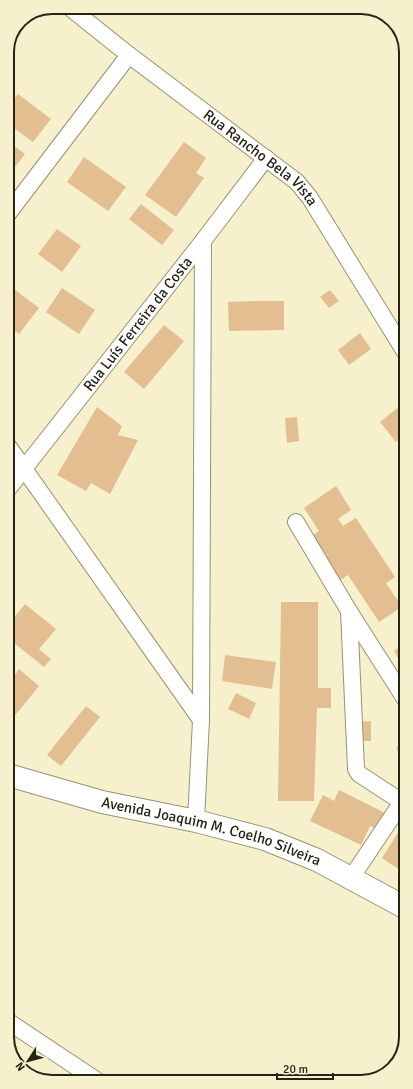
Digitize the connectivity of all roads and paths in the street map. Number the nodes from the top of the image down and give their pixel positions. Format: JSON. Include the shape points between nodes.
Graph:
{"nodes":[{"id":1,"x":78,"y":14,"type":"edge"},
{"id":2,"x":128,"y":55,"type":"junction"},
{"id":3,"x":266,"y":158,"type":"junction"},
{"id":4,"x":14,"y":206,"type":"edge"},
{"id":5,"x":203,"y":241,"type":"junction"},
{"id":6,"x":399,"y":342,"type":"edge"},
{"id":7,"x":14,"y":455,"type":"edge"},
{"id":8,"x":23,"y":469,"type":"junction"},
{"id":9,"x":14,"y":481,"type":"edge"},
{"id":10,"x":296,"y":522,"type":"dead end"},
{"id":11,"x":349,"y":611,"type":"junction"},
{"id":12,"x":399,"y":688,"type":"edge"},
{"id":13,"x":201,"y":720,"type":"junction"},
{"id":14,"x":14,"y":777,"type":"edge"},
{"id":15,"x":399,"y":799,"type":"edge"},
{"id":16,"x":399,"y":809,"type":"edge"},
{"id":17,"x":196,"y":821,"type":"junction"},
{"id":18,"x":351,"y":878,"type":"junction"},
{"id":19,"x":399,"y":904,"type":"edge"},
{"id":20,"x":14,"y":1025,"type":"edge"},
{"id":21,"x":88,"y":1075,"type":"edge"}],
"edges":[{"from":1,"to":2,"type":"street","name":"Rua Rancho Bela Vista"},
{"from":2,"to":3,"type":"street","name":"Rua Rancho Bela Vista"},
{"from":2,"to":4,"type":"street"},
{"from":3,"to":5,"type":"street","name":"Rua Luís Ferreira da Costa"},
{"from":3,"to":6,"type":"street","name":"Rua Rancho Bela Vista","via":[[296,182],[310,198]]},
{"from":5,"to":8,"type":"street","name":"Rua Luís Ferreira da Costa"},
{"from":5,"to":13,"type":"street"},
{"from":7,"to":8,"type":"street"},
{"from":8,"to":9,"type":"street","name":"Rua Luís Ferreira da Costa"},
{"from":8,"to":13,"type":"street"},
{"from":10,"to":11,"type":"street"},
{"from":11,"to":12,"type":"street"},
{"from":11,"to":15,"type":"street","via":[[356,769],[359,774]]},
{"from":13,"to":17,"type":"street"},
{"from":14,"to":17,"type":"main road","name":"Avenida Joaquim M. Coelho Silveira","via":[[102,802]]},
{"from":16,"to":18,"type":"street"},
{"from":17,"to":18,"type":"main road","name":"Avenida Joaquim M. Coelho Silveira","via":[[265,839],[317,860]]},
{"from":18,"to":19,"type":"main road","name":"Avenida Joaquim M. Coelho Silveira"},
{"from":20,"to":21,"type":"street"}]}
